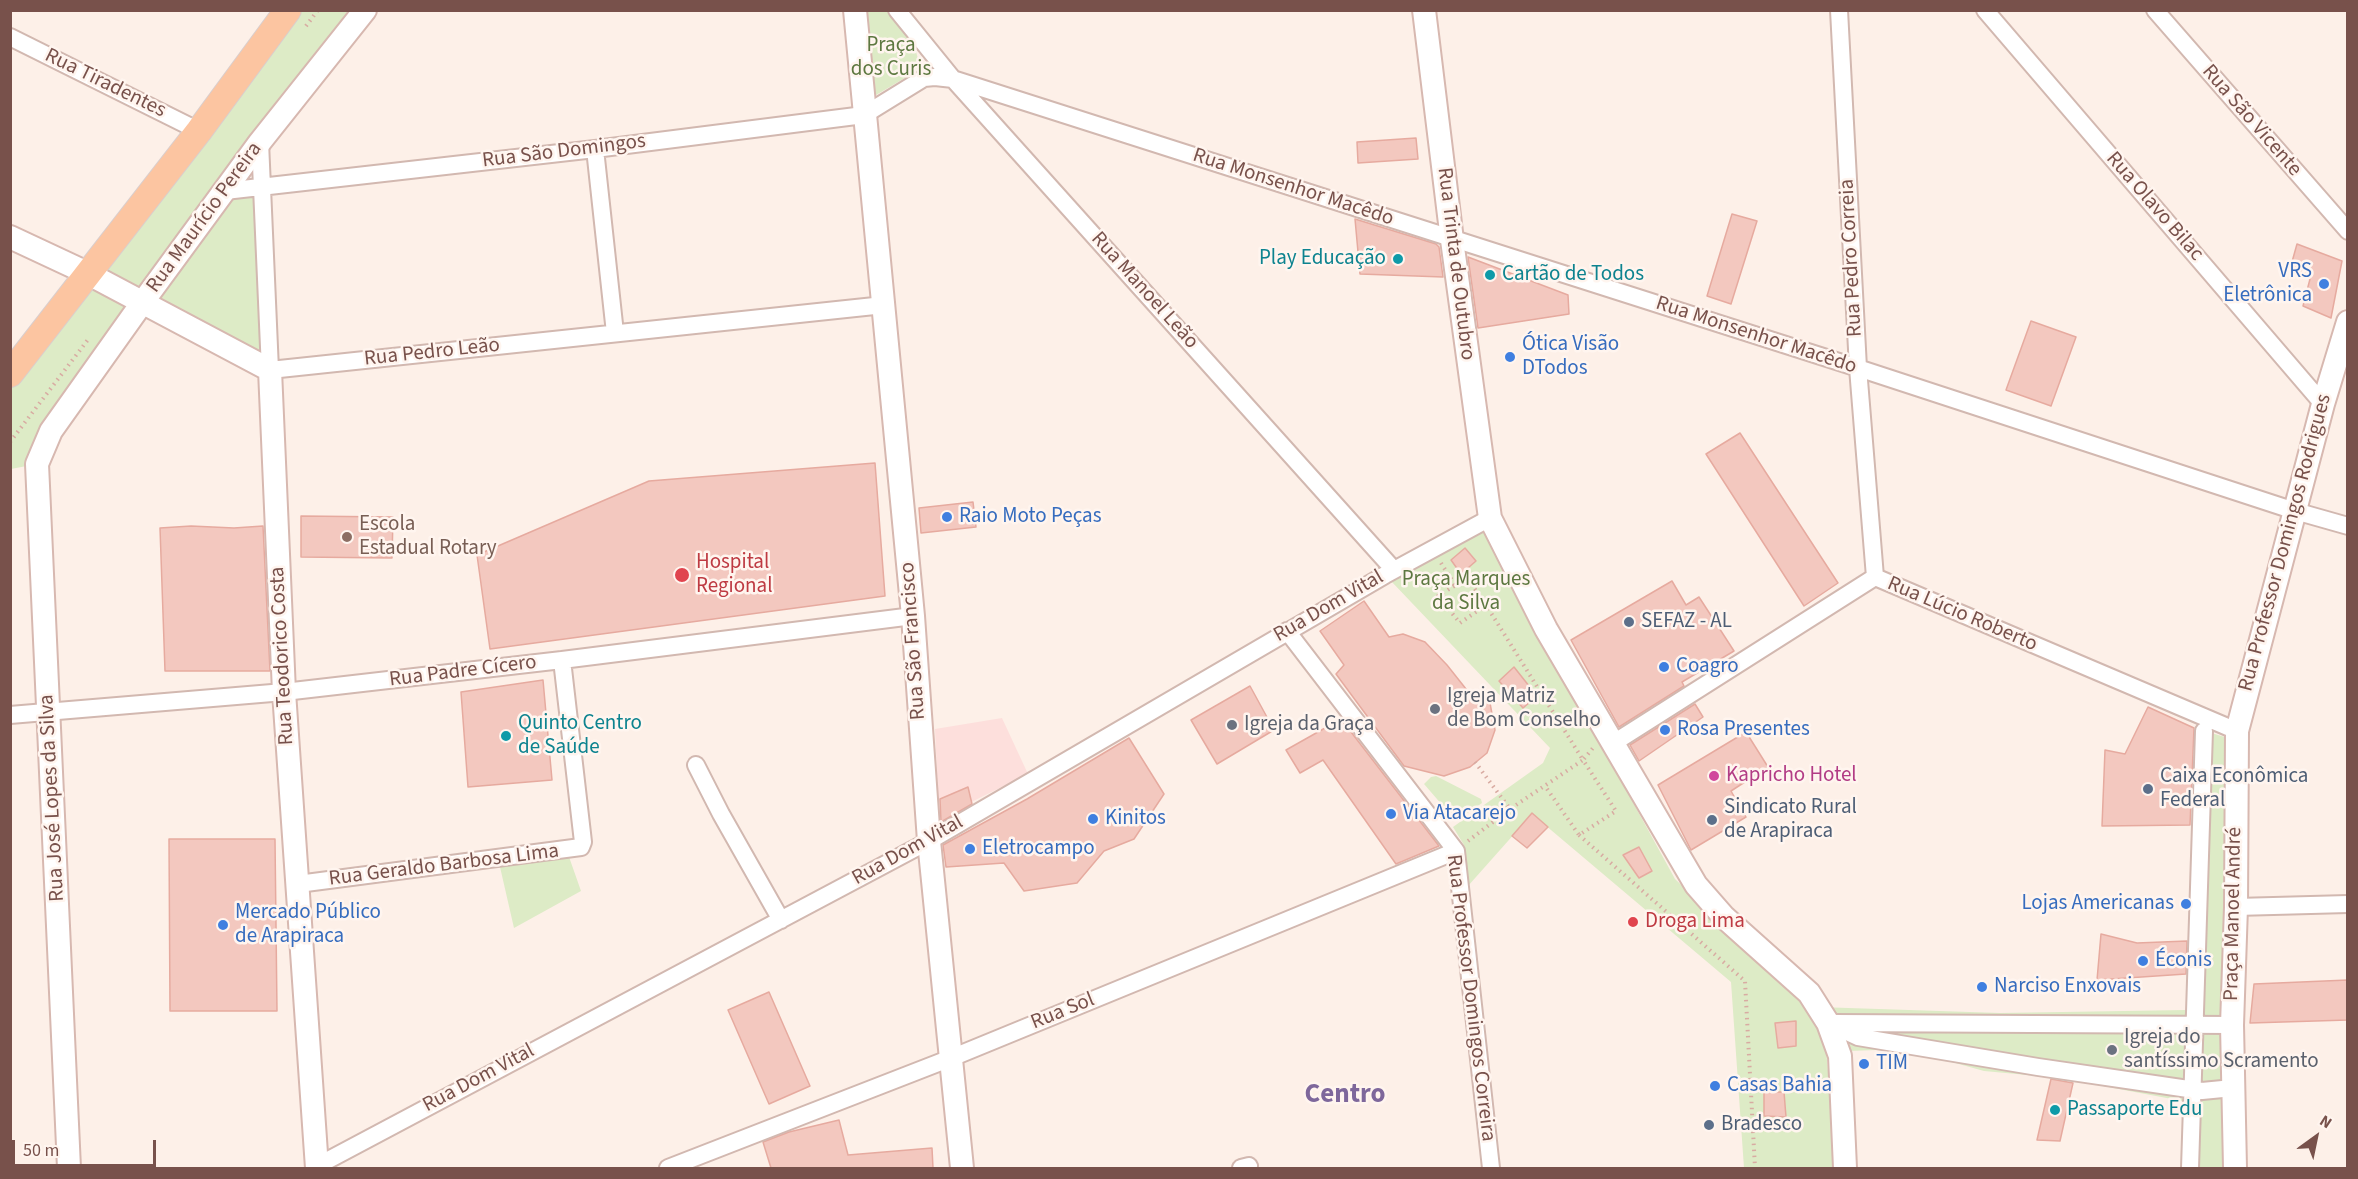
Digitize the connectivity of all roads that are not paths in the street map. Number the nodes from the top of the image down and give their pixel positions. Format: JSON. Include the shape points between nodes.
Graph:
{"nodes":[{"id":1,"x":288,"y":10,"type":"edge"},
{"id":2,"x":365,"y":10,"type":"edge"},
{"id":3,"x":855,"y":10,"type":"edge"},
{"id":4,"x":897,"y":10,"type":"edge"},
{"id":5,"x":1424,"y":10,"type":"edge"},
{"id":6,"x":1839,"y":10,"type":"edge"},
{"id":7,"x":1985,"y":10,"type":"edge"},
{"id":8,"x":2155,"y":10,"type":"edge"},
{"id":9,"x":10,"y":37,"type":"edge"},
{"id":10,"x":953,"y":79,"type":"junction"},
{"id":11,"x":864,"y":115,"type":"junction"},
{"id":12,"x":199,"y":131,"type":"junction"},
{"id":13,"x":260,"y":142,"type":"junction"},
{"id":14,"x":595,"y":149,"type":"junction"},
{"id":15,"x":263,"y":187,"type":"junction"},
{"id":16,"x":225,"y":190,"type":"junction"},
{"id":17,"x":2348,"y":231,"type":"edge"},
{"id":18,"x":10,"y":237,"type":"edge"},
{"id":19,"x":1452,"y":240,"type":"junction"},
{"id":20,"x":87,"y":273,"type":"junction"},
{"id":21,"x":142,"y":303,"type":"junction"},
{"id":22,"x":884,"y":305,"type":"junction"},
{"id":23,"x":2348,"y":322,"type":"edge"},
{"id":24,"x":615,"y":333,"type":"junction"},
{"id":25,"x":1858,"y":368,"type":"junction"},
{"id":26,"x":270,"y":370,"type":"junction"},
{"id":27,"x":10,"y":374,"type":"edge"},
{"id":28,"x":2323,"y":404,"type":"junction"},
{"id":29,"x":51,"y":430,"type":"joint"},
{"id":30,"x":2295,"y":511,"type":"junction"},
{"id":31,"x":1490,"y":518,"type":"junction"},
{"id":32,"x":2348,"y":526,"type":"edge"},
{"id":33,"x":1394,"y":570,"type":"junction"},
{"id":34,"x":1875,"y":577,"type":"junction"},
{"id":35,"x":913,"y":616,"type":"junction"},
{"id":36,"x":1287,"y":631,"type":"junction"},
{"id":37,"x":562,"y":660,"type":"junction"},
{"id":38,"x":284,"y":693,"type":"junction"},
{"id":39,"x":49,"y":711,"type":"junction"},
{"id":40,"x":10,"y":715,"type":"edge"},
{"id":41,"x":2204,"y":730,"type":"dead end"},
{"id":42,"x":2237,"y":731,"type":"junction"},
{"id":43,"x":1609,"y":739,"type":"junction"},
{"id":44,"x":696,"y":765,"type":"dead end"},
{"id":45,"x":929,"y":841,"type":"junction"},
{"id":46,"x":1455,"y":851,"type":"junction"},
{"id":47,"x":298,"y":884,"type":"junction"},
{"id":48,"x":2348,"y":904,"type":"edge"},
{"id":49,"x":2236,"y":907,"type":"junction"},
{"id":50,"x":781,"y":920,"type":"junction"},
{"id":51,"x":1828,"y":1023,"type":"junction"},
{"id":52,"x":2194,"y":1025,"type":"junction"},
{"id":53,"x":2232,"y":1025,"type":"junction"},
{"id":54,"x":951,"y":1058,"type":"junction"},
{"id":55,"x":2233,"y":1088,"type":"junction"},
{"id":56,"x":2194,"y":1090,"type":"junction"},
{"id":57,"x":317,"y":1167,"type":"edge"},
{"id":58,"x":69,"y":1168,"type":"edge"},
{"id":59,"x":668,"y":1168,"type":"edge"},
{"id":60,"x":962,"y":1168,"type":"edge"},
{"id":61,"x":1491,"y":1168,"type":"edge"},
{"id":62,"x":1845,"y":1168,"type":"edge"},
{"id":63,"x":2190,"y":1168,"type":"edge"},
{"id":64,"x":2235,"y":1168,"type":"edge"}],
"edges":[{"from":1,"to":12,"type":"main road"},
{"from":2,"to":13,"type":"street","name":"Rua Maurício Pereira"},
{"from":3,"to":11,"type":"street","name":"Rua São Francisco"},
{"from":4,"to":10,"type":"street","name":"Rua Manoel Leão"},
{"from":5,"to":19,"type":"street","name":"Rua Trinta de Outubro"},
{"from":6,"to":25,"type":"street","name":"Rua Pedro Correia"},
{"from":7,"to":28,"type":"street","name":"Rua Olavo Bilac"},
{"from":8,"to":17,"type":"street","name":"Rua São Vicente"},
{"from":9,"to":12,"type":"street","name":"Rua Tiradentes"},
{"from":10,"to":11,"type":"street","name":"Rua Monsenhor Macêdo","via":[[924,78]]},
{"from":10,"to":19,"type":"street","name":"Rua Monsenhor Macêdo"},
{"from":10,"to":33,"type":"street","name":"Rua Manoel Leão"},
{"from":11,"to":14,"type":"street","name":"Rua São Domingos"},
{"from":11,"to":22,"type":"street","name":"Rua São Francisco"},
{"from":12,"to":20,"type":"main road"},
{"from":13,"to":15,"type":"street","name":"Rua Teodorico Costa"},
{"from":13,"to":16,"type":"street","name":"Rua Maurício Pereira"},
{"from":14,"to":15,"type":"street","name":"Rua São Domingos"},
{"from":14,"to":24,"type":"street"},
{"from":15,"to":16,"type":"street","name":"Rua São Domingos"},
{"from":15,"to":26,"type":"street","name":"Rua Teodorico Costa"},
{"from":16,"to":21,"type":"street","name":"Rua Maurício Pereira"},
{"from":18,"to":20,"type":"street"},
{"from":19,"to":25,"type":"street","name":"Rua Monsenhor Macêdo"},
{"from":19,"to":31,"type":"street","name":"Rua Trinta de Outubro"},
{"from":20,"to":21,"type":"street"},
{"from":20,"to":27,"type":"main road"},
{"from":21,"to":26,"type":"street"},
{"from":21,"to":29,"type":"street","name":"Rua Maurício Pereira"},
{"from":22,"to":24,"type":"street","name":"Rua Pedro Leão"},
{"from":22,"to":35,"type":"street","name":"Rua São Francisco"},
{"from":23,"to":28,"type":"street","name":"Rua Professor Domingos Rodrigues"},
{"from":24,"to":26,"type":"street","name":"Rua Pedro Leão"},
{"from":25,"to":30,"type":"street","name":"Rua Monsenhor Macêdo"},
{"from":25,"to":34,"type":"street","name":"Rua Pedro Correia"},
{"from":26,"to":38,"type":"street","name":"Rua Teodorico Costa"},
{"from":28,"to":30,"type":"street","name":"Rua Professor Domingos Rodrigues"},
{"from":29,"to":39,"type":"street","name":"Rua José Lopes da Silva","via":[[37,464]]},
{"from":30,"to":32,"type":"street","name":"Rua Monsenhor Macêdo"},
{"from":30,"to":42,"type":"street","name":"Rua Professor Domingos Rodrigues"},
{"from":31,"to":33,"type":"street","name":"Rua Dom Vital"},
{"from":31,"to":43,"type":"street","name":"Rua Trinta de Outubro","via":[[1546,629]]},
{"from":33,"to":36,"type":"street","name":"Rua Dom Vital"},
{"from":34,"to":42,"type":"street","name":"Rua Lúcio Roberto"},
{"from":34,"to":43,"type":"street","name":"Rua Lúcio Roberto"},
{"from":35,"to":37,"type":"street","name":"Rua Padre Cícero"},
{"from":35,"to":45,"type":"street","name":"Rua São Francisco"},
{"from":36,"to":45,"type":"street","name":"Rua Dom Vital"},
{"from":36,"to":46,"type":"street","name":"Rua Professor Domingos Correira"},
{"from":37,"to":38,"type":"street","name":"Rua Padre Cícero"},
{"from":37,"to":47,"type":"street","name":"Rua Geraldo Barbosa Lima","via":[[582,847]]},
{"from":38,"to":39,"type":"street","name":"Rua Padre Cícero"},
{"from":38,"to":47,"type":"street","name":"Rua Teodorico Costa"},
{"from":39,"to":40,"type":"street","name":"Rua Padre Cícero"},
{"from":39,"to":58,"type":"street","name":"Rua José Lopes da Silva"},
{"from":41,"to":52,"type":"street"},
{"from":42,"to":49,"type":"street","name":"Praça Manoel André"},
{"from":43,"to":51,"type":"street","name":"Rua Trinta de Outubro","via":[[1696,885],[1725,917],[1809,993]]},
{"from":44,"to":50,"type":"street"},
{"from":45,"to":50,"type":"street","name":"Rua Dom Vital"},
{"from":45,"to":54,"type":"street","name":"Rua São Francisco"},
{"from":46,"to":54,"type":"street","name":"Rua Sol"},
{"from":46,"to":61,"type":"street","name":"Rua Professor Domingos Correira"},
{"from":47,"to":57,"type":"street","name":"Rua Teodorico Costa"},
{"from":48,"to":49,"type":"street"},
{"from":49,"to":53,"type":"street","name":"Praça Manoel André"},
{"from":50,"to":57,"type":"street","name":"Rua Dom Vital"},
{"from":51,"to":52,"type":"street"},
{"from":51,"to":56,"type":"street","via":[[1858,1037]]},
{"from":51,"to":62,"type":"street","name":"Rua Trinta de Outubro","via":[[1840,1056]]},
{"from":52,"to":53,"type":"street"},
{"from":52,"to":56,"type":"street"},
{"from":53,"to":55,"type":"street","name":"Praça Manoel André"},
{"from":54,"to":59,"type":"street","name":"Rua Sol"},
{"from":54,"to":60,"type":"street","name":"Rua São Francisco"},
{"from":55,"to":56,"type":"street"},
{"from":55,"to":64,"type":"street","name":"Praça Manoel André"},
{"from":56,"to":63,"type":"street"}]}
